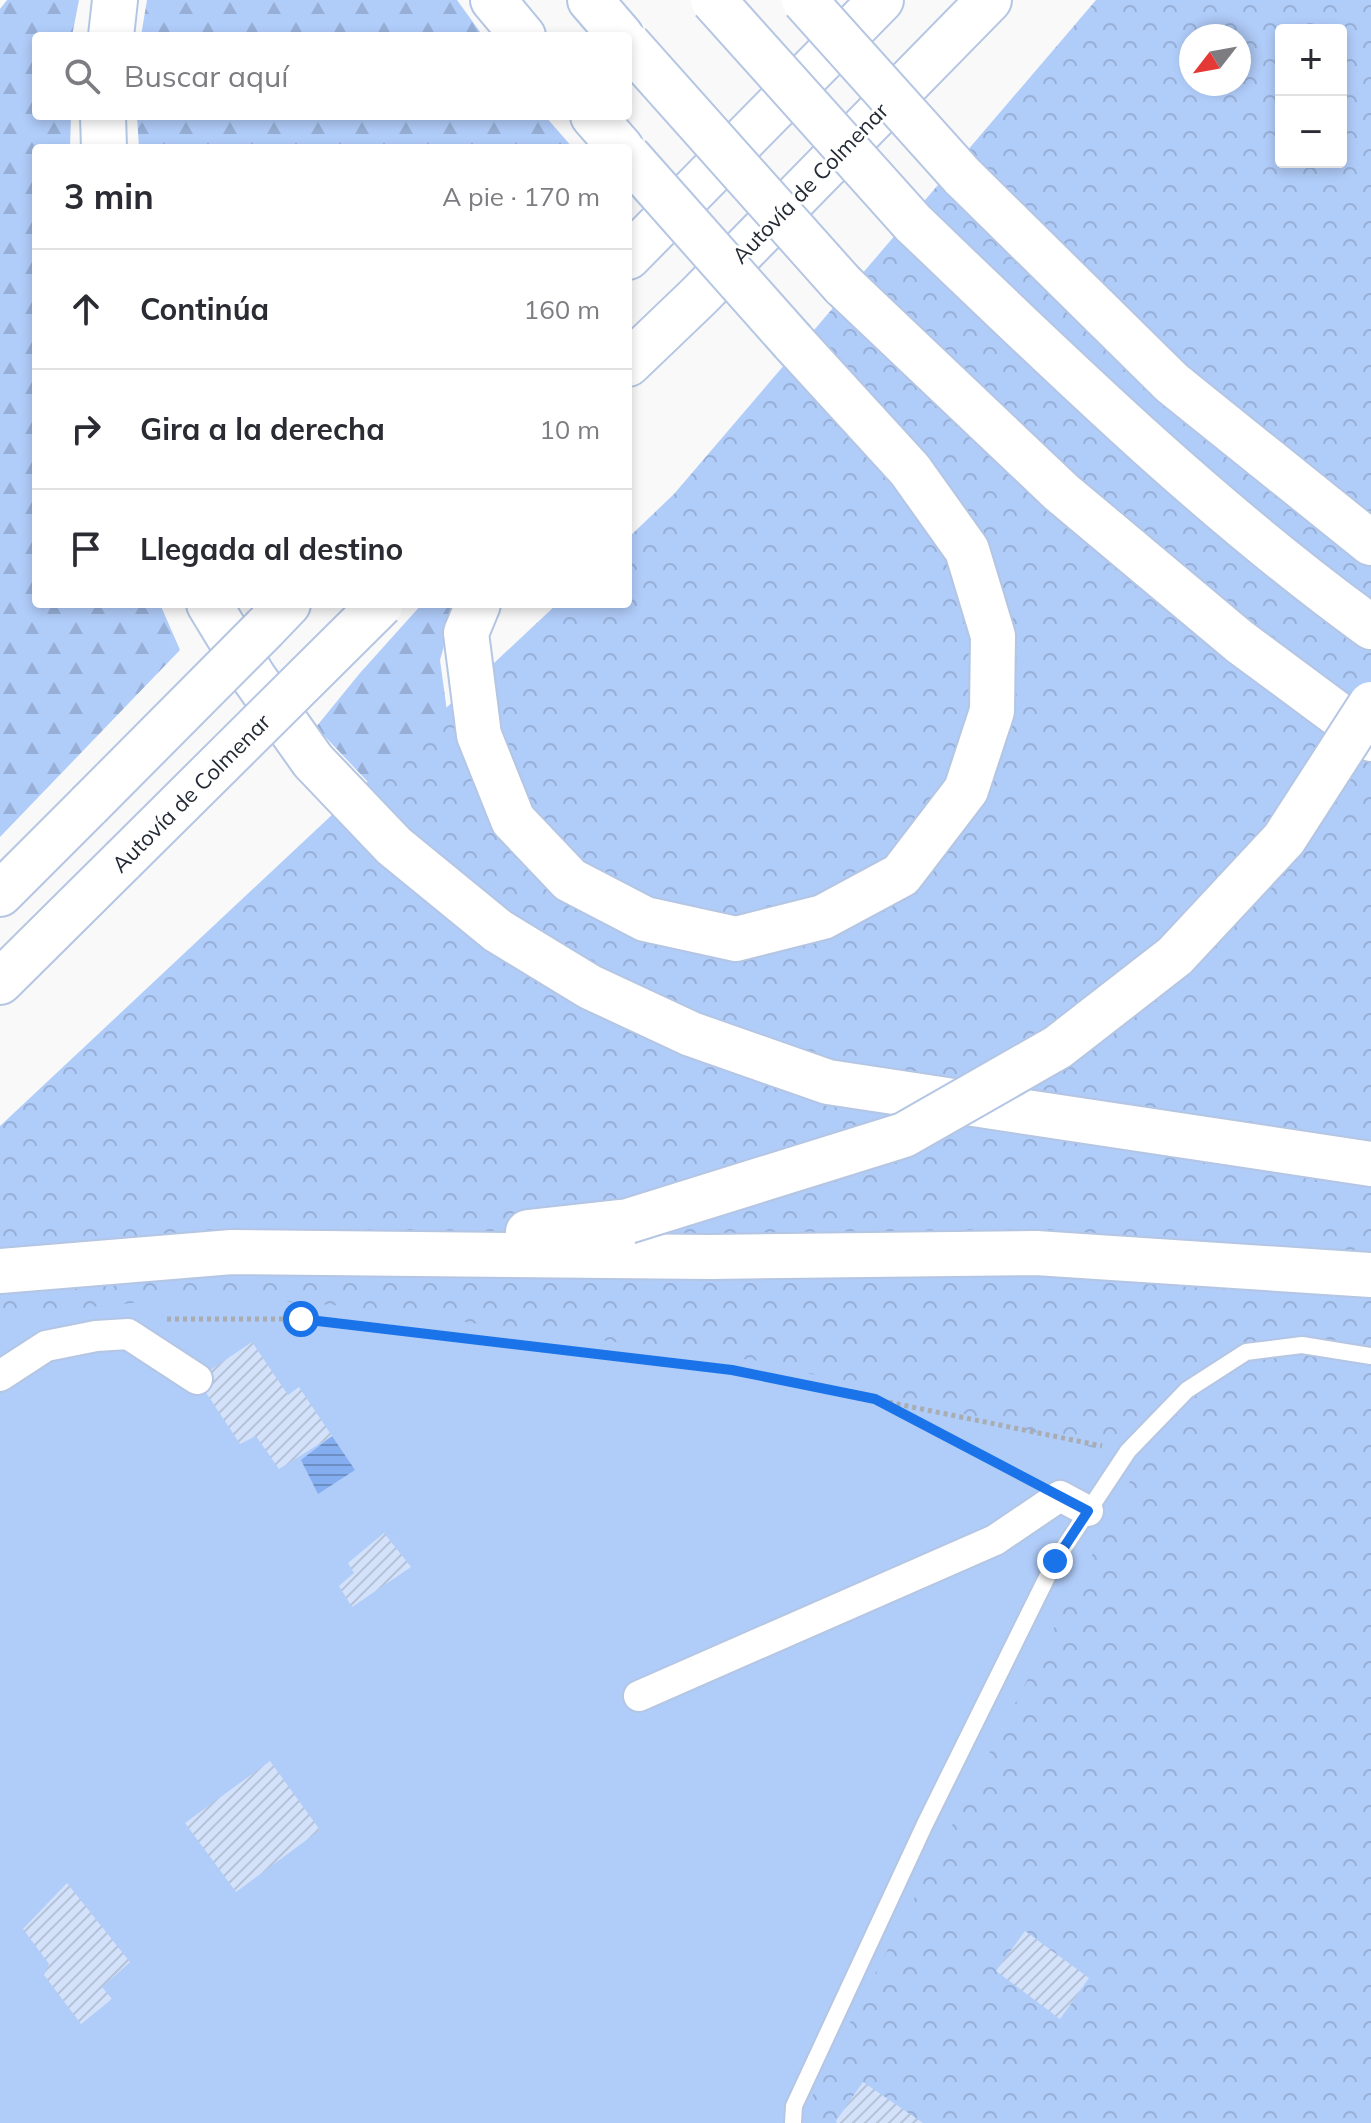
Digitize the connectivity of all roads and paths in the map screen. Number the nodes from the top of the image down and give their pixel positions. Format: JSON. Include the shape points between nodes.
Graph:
{"nodes":[{"id":1,"x":115,"y":0,"type":"edge"},
{"id":2,"x":493,"y":0,"type":"edge"},
{"id":3,"x":713,"y":0,"type":"edge"},
{"id":4,"x":804,"y":0,"type":"edge"},
{"id":5,"x":989,"y":0,"type":"edge"},
{"id":6,"x":874,"y":6,"type":"edge"},
{"id":7,"x":111,"y":32,"type":"edge"},
{"id":8,"x":520,"y":32,"type":"edge"},
{"id":9,"x":632,"y":48,"type":"edge"},
{"id":10,"x":103,"y":120,"type":"edge"},
{"id":11,"x":596,"y":120,"type":"edge"},
{"id":12,"x":104,"y":144,"type":"edge"},
{"id":13,"x":618,"y":144,"type":"edge"},
{"id":14,"x":632,"y":161,"type":"edge"},
{"id":15,"x":632,"y":253,"type":"edge"},
{"id":16,"x":699,"y":296,"type":"junction"},
{"id":17,"x":632,"y":360,"type":"edge"},
{"id":18,"x":632,"y":380,"type":"edge"},
{"id":19,"x":1371,"y":543,"type":"edge"},
{"id":20,"x":211,"y":608,"type":"edge"},
{"id":21,"x":284,"y":608,"type":"edge"},
{"id":22,"x":377,"y":608,"type":"edge"},
{"id":23,"x":476,"y":608,"type":"edge"},
{"id":24,"x":1371,"y":627,"type":"edge"},
{"id":25,"x":1371,"y":704,"type":"edge"},
{"id":26,"x":1371,"y":739,"type":"edge"},
{"id":27,"x":0,"y":894,"type":"edge"},
{"id":28,"x":0,"y":982,"type":"edge"},
{"id":29,"x":1371,"y":1164,"type":"edge"},
{"id":30,"x":331,"y":1254,"type":"junction"},
{"id":31,"x":0,"y":1271,"type":"edge"},
{"id":32,"x":1371,"y":1275,"type":"edge"},
{"id":33,"x":165,"y":1319,"type":"dead end"},
{"id":34,"x":1371,"y":1356,"type":"edge"},
{"id":35,"x":0,"y":1376,"type":"edge"},
{"id":36,"x":197,"y":1379,"type":"dead end"},
{"id":37,"x":875,"y":1399,"type":"junction"},
{"id":38,"x":1128,"y":1451,"type":"junction"},
{"id":39,"x":1060,"y":1496,"type":"junction"},
{"id":40,"x":1088,"y":1511,"type":"junction"},
{"id":41,"x":639,"y":1696,"type":"dead end"},
{"id":42,"x":793,"y":2123,"type":"edge"}],
"edges":[{"from":1,"to":7,"type":"highway"},
{"from":2,"to":8,"type":"highway"},
{"from":3,"to":24,"type":"highway","bridge":true,"via":[[913,223],[1110,411],[1317,588]]},
{"from":4,"to":19,"type":"highway","bridge":true,"via":[[962,176],[1172,383]]},
{"from":5,"to":16,"type":"highway","name":"Autovía de Colmenar"},
{"from":6,"to":15,"type":"highway"},
{"from":9,"to":26,"type":"highway","bridge":true,"via":[[843,285],[1061,492],[1240,642]]},
{"from":10,"to":12,"type":"highway"},
{"from":11,"to":13,"type":"highway"},
{"from":14,"to":23,"type":"highway","bridge":true,"via":[[910,470],[967,550],[993,636],[992,711],[966,790],[901,875],[823,917],[736,939],[645,919],[570,880],[513,820],[479,735],[466,633]]},
{"from":16,"to":17,"type":"highway","name":"Autovía de Colmenar"},
{"from":16,"to":18,"type":"highway"},
{"from":20,"to":29,"type":"highway","via":[[313,761],[394,846],[498,931],[590,987],[691,1034],[828,1082]]},
{"from":21,"to":27,"type":"highway","bridge":true},
{"from":22,"to":28,"type":"highway","name":"Autovía de Colmenar","bridge":true},
{"from":25,"to":30,"type":"highway","bridge":true,"via":[[1284,839],[1175,956],[1058,1047],[904,1135],[628,1221]]},
{"from":30,"to":31,"type":"highway","via":[[232,1252]]},
{"from":30,"to":32,"type":"highway","via":[[1036,1253]]},
{"from":33,"to":37,"type":"path","via":[[301,1319],[732,1370]]},
{"from":34,"to":38,"type":"lane","via":[[1302,1345],[1246,1352],[1187,1390]]},
{"from":35,"to":36,"type":"street","via":[[46,1346],[128,1334]]},
{"from":37,"to":38,"type":"path"},
{"from":37,"to":39,"type":"path"},
{"from":38,"to":40,"type":"lane"},
{"from":39,"to":40,"type":"street"},
{"from":39,"to":41,"type":"street","via":[[995,1540]]},
{"from":40,"to":42,"type":"lane","via":[[1055,1561],[925,1824],[794,2106]]}]}
